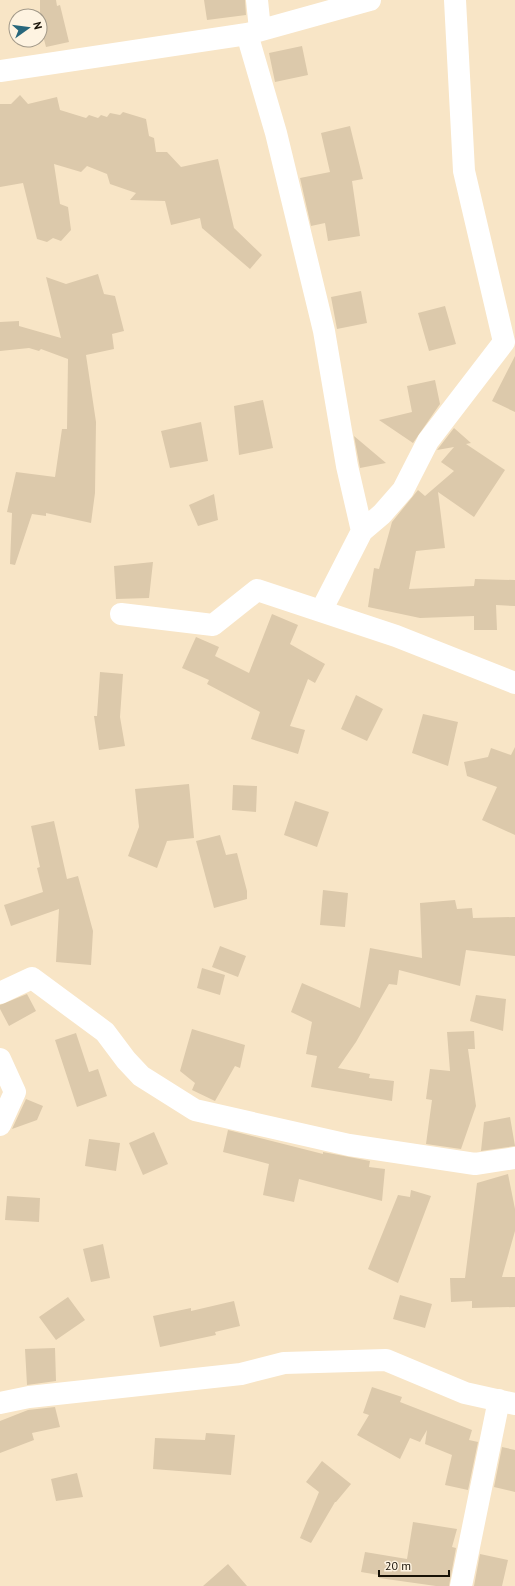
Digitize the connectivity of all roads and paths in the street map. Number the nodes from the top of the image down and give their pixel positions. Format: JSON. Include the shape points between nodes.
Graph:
{"nodes":[{"id":1,"x":257,"y":0,"type":"edge"},
{"id":2,"x":370,"y":0,"type":"edge"},
{"id":3,"x":454,"y":0,"type":"edge"},
{"id":4,"x":253,"y":32,"type":"junction"},
{"id":5,"x":0,"y":71,"type":"edge"},
{"id":6,"x":362,"y":531,"type":"junction"},
{"id":7,"x":321,"y":611,"type":"junction"},
{"id":8,"x":121,"y":614,"type":"dead end"},
{"id":9,"x":515,"y":683,"type":"edge"},
{"id":10,"x":0,"y":993,"type":"edge"},
{"id":11,"x":0,"y":1059,"type":"edge"},
{"id":12,"x":0,"y":1125,"type":"edge"},
{"id":13,"x":515,"y":1158,"type":"edge"},
{"id":14,"x":507,"y":1402,"type":"edge"},
{"id":15,"x":0,"y":1403,"type":"edge"},
{"id":16,"x":462,"y":1586,"type":"edge"}],
"edges":[{"from":1,"to":4,"type":"street"},
{"from":2,"to":4,"type":"street"},
{"from":3,"to":6,"type":"street","via":[[464,171],[504,342],[428,441],[403,490],[382,514]]},
{"from":4,"to":5,"type":"street"},
{"from":4,"to":6,"type":"street","via":[[324,331],[347,466]]},
{"from":6,"to":7,"type":"street"},
{"from":7,"to":8,"type":"street","via":[[257,590],[213,625]]},
{"from":7,"to":9,"type":"street","via":[[396,636]]},
{"from":10,"to":13,"type":"street","via":[[32,978],[105,1032],[141,1076],[194,1110],[349,1146],[475,1164]]},
{"from":11,"to":12,"type":"street","via":[[15,1092]]},
{"from":14,"to":15,"type":"street","via":[[465,1393],[386,1360],[284,1363],[241,1374],[29,1397]]},
{"from":14,"to":16,"type":"street"}]}
